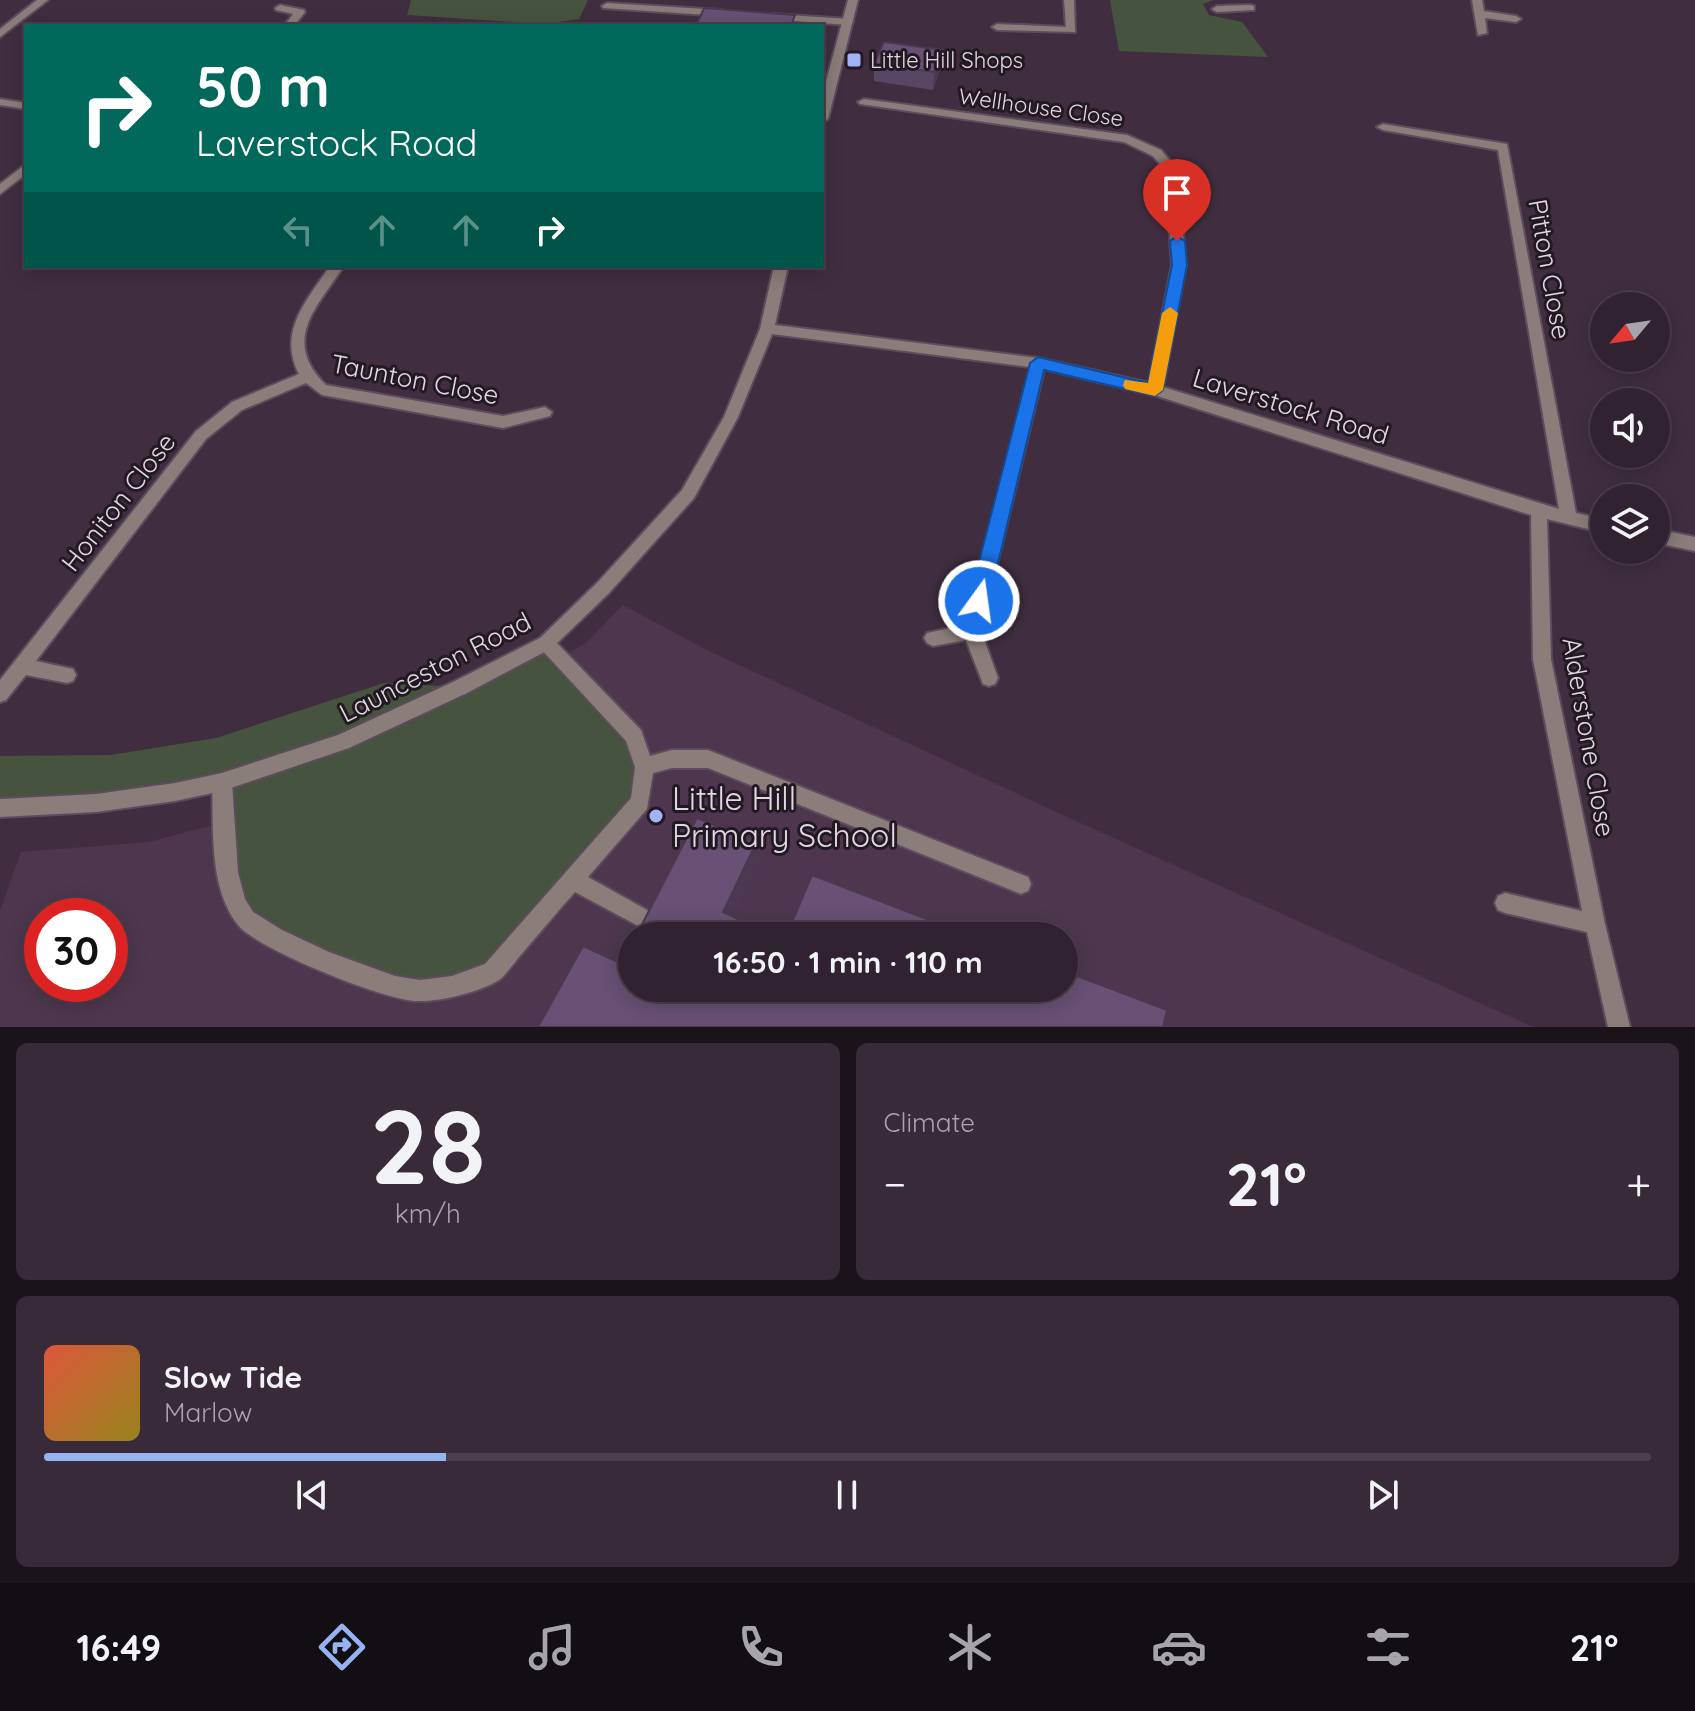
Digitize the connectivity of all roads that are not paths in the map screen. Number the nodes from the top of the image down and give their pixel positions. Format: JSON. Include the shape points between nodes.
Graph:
{"nodes":[{"id":1,"x":43,"y":0,"type":"edge"},
{"id":2,"x":853,"y":0,"type":"edge"},
{"id":3,"x":1069,"y":0,"type":"edge"},
{"id":4,"x":1477,"y":0,"type":"edge"},
{"id":5,"x":607,"y":6,"type":"dead end"},
{"id":6,"x":280,"y":8,"type":"dead end"},
{"id":7,"x":1250,"y":8,"type":"edge"},
{"id":8,"x":1217,"y":9,"type":"dead end"},
{"id":9,"x":727,"y":14,"type":"edge"},
{"id":10,"x":1480,"y":14,"type":"junction"},
{"id":11,"x":757,"y":16,"type":"edge"},
{"id":12,"x":1516,"y":19,"type":"dead end"},
{"id":13,"x":848,"y":22,"type":"junction"},
{"id":14,"x":291,"y":24,"type":"edge"},
{"id":15,"x":997,"y":27,"type":"dead end"},
{"id":16,"x":1482,"y":33,"type":"dead end"},
{"id":17,"x":0,"y":34,"type":"edge"},
{"id":18,"x":0,"y":102,"type":"edge"},
{"id":19,"x":864,"y":102,"type":"dead end"},
{"id":20,"x":24,"y":106,"type":"edge"},
{"id":21,"x":824,"y":112,"type":"edge"},
{"id":22,"x":1383,"y":127,"type":"dead end"},
{"id":23,"x":24,"y":170,"type":"edge"},
{"id":24,"x":0,"y":190,"type":"edge"},
{"id":25,"x":336,"y":268,"type":"edge"},
{"id":26,"x":781,"y":268,"type":"edge"},
{"id":27,"x":767,"y":329,"type":"junction"},
{"id":28,"x":1038,"y":363,"type":"junction"},
{"id":29,"x":305,"y":377,"type":"junction"},
{"id":30,"x":1155,"y":390,"type":"junction"},
{"id":31,"x":545,"y":412,"type":"dead end"},
{"id":32,"x":1539,"y":511,"type":"junction"},
{"id":33,"x":1569,"y":519,"type":"junction"},
{"id":34,"x":1590,"y":523,"type":"edge"},
{"id":35,"x":1670,"y":539,"type":"edge"},
{"id":36,"x":1695,"y":544,"type":"edge"},
{"id":37,"x":972,"y":631,"type":"junction"},
{"id":38,"x":933,"y":638,"type":"dead end"},
{"id":39,"x":546,"y":643,"type":"junction"},
{"id":40,"x":22,"y":666,"type":"junction"},
{"id":41,"x":67,"y":675,"type":"dead end"},
{"id":42,"x":989,"y":678,"type":"dead end"},
{"id":43,"x":0,"y":694,"type":"edge"},
{"id":44,"x":644,"y":767,"type":"junction"},
{"id":45,"x":222,"y":782,"type":"junction"},
{"id":46,"x":0,"y":808,"type":"edge"},
{"id":47,"x":574,"y":880,"type":"junction"},
{"id":48,"x":1021,"y":884,"type":"dead end"},
{"id":49,"x":1505,"y":903,"type":"dead end"},
{"id":50,"x":649,"y":922,"type":"edge"},
{"id":51,"x":1595,"y":924,"type":"junction"},
{"id":52,"x":1619,"y":1027,"type":"edge"}],
"edges":[{"from":1,"to":17,"type":"street"},
{"from":2,"to":13,"type":"street"},
{"from":3,"to":15,"type":"street","via":[[1071,30]]},
{"from":4,"to":10,"type":"street"},
{"from":5,"to":9,"type":"street"},
{"from":6,"to":14,"type":"street","via":[[300,12]]},
{"from":7,"to":8,"type":"street"},
{"from":10,"to":12,"type":"street"},
{"from":10,"to":16,"type":"street"},
{"from":11,"to":13,"type":"street"},
{"from":13,"to":21,"type":"street"},
{"from":18,"to":20,"type":"street"},
{"from":19,"to":30,"type":"street","name":"Wellhouse Close","via":[[1127,139],[1157,153],[1171,169],[1179,265]]},
{"from":22,"to":33,"type":"street","name":"Pitton Close","via":[[1503,147]]},
{"from":23,"to":24,"type":"street"},
{"from":25,"to":29,"type":"street","name":"Taunton Close","via":[[302,320],[295,349]]},
{"from":26,"to":27,"type":"street","name":"Launceston Road"},
{"from":27,"to":28,"type":"street","name":"Laverstock Road"},
{"from":27,"to":39,"type":"street","name":"Launceston Road","via":[[731,417],[688,494]]},
{"from":28,"to":30,"type":"street","name":"Laverstock Road"},
{"from":28,"to":37,"type":"street"},
{"from":29,"to":31,"type":"street","name":"Taunton Close","via":[[322,390],[503,422]]},
{"from":29,"to":40,"type":"street","name":"Honiton Close","via":[[237,406],[201,435]]},
{"from":30,"to":32,"type":"street","name":"Laverstock Road"},
{"from":32,"to":33,"type":"street","name":"Laverstock Road"},
{"from":32,"to":51,"type":"street","name":"Alderstone Close","via":[[1542,659]]},
{"from":33,"to":34,"type":"street","name":"Laverstock Road"},
{"from":35,"to":36,"type":"street"},
{"from":37,"to":38,"type":"street"},
{"from":37,"to":42,"type":"street"},
{"from":39,"to":44,"type":"street","via":[[634,736]]},
{"from":39,"to":45,"type":"street","name":"Launceston Road","via":[[342,742]]},
{"from":40,"to":41,"type":"street"},
{"from":40,"to":43,"type":"street","name":"Honiton Close"},
{"from":44,"to":47,"type":"street","via":[[640,802]]},
{"from":44,"to":48,"type":"street","via":[[672,759],[708,759]]},
{"from":45,"to":46,"type":"street","name":"Launceston Road","via":[[96,803]]},
{"from":45,"to":47,"type":"street","via":[[230,889],[247,921],[332,966],[409,991],[458,986],[492,972]]},
{"from":47,"to":50,"type":"street"},
{"from":49,"to":51,"type":"street"},
{"from":51,"to":52,"type":"street","name":"Alderstone Close"}]}
